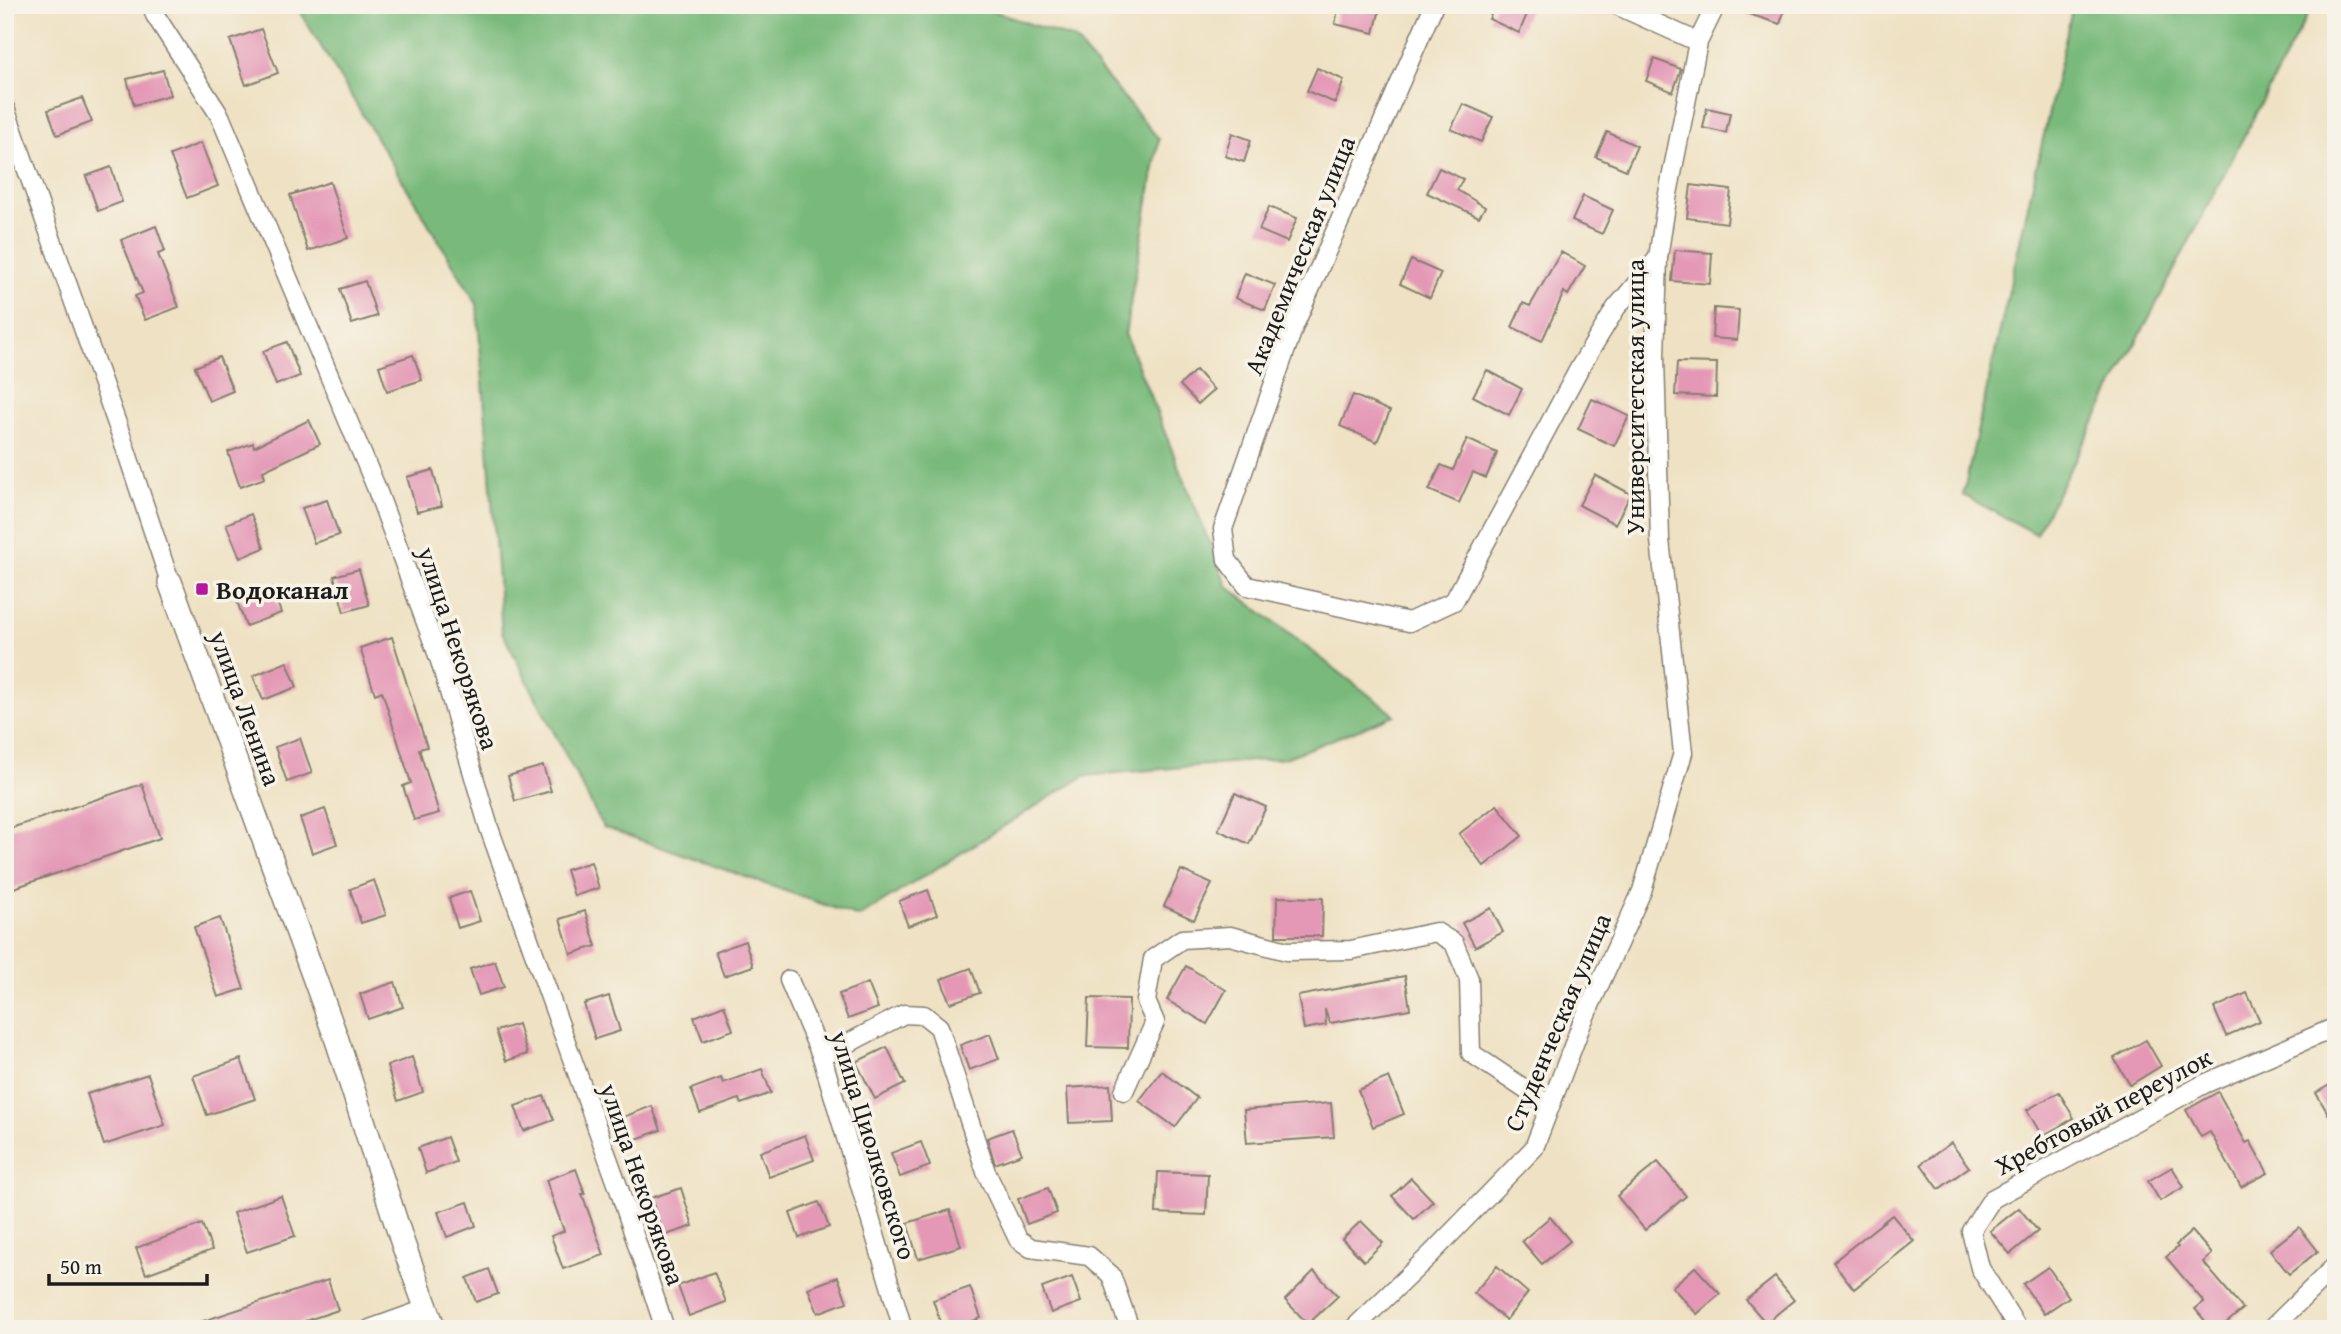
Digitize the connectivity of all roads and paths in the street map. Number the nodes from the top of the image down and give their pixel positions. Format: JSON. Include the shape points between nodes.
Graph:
{"nodes":[{"id":1,"x":152,"y":5,"type":"edge"},
{"id":2,"x":1434,"y":5,"type":"edge"},
{"id":3,"x":1616,"y":5,"type":"edge"},
{"id":4,"x":1716,"y":5,"type":"edge"},
{"id":5,"x":1698,"y":43,"type":"junction"},
{"id":6,"x":5,"y":107,"type":"edge"},
{"id":7,"x":1658,"y":258,"type":"junction"},
{"id":8,"x":170,"y":582,"type":"joint"},
{"id":9,"x":1683,"y":753,"type":"joint"},
{"id":10,"x":789,"y":980,"type":"dead end"},
{"id":11,"x":2336,"y":1027,"type":"edge"},
{"id":12,"x":822,"y":1057,"type":"junction"},
{"id":13,"x":1124,"y":1091,"type":"dead end"},
{"id":14,"x":1550,"y":1106,"type":"junction"},
{"id":15,"x":2336,"y":1265,"type":"edge"},
{"id":16,"x":430,"y":1319,"type":"edge"},
{"id":17,"x":370,"y":1329,"type":"edge"},
{"id":18,"x":664,"y":1329,"type":"edge"},
{"id":19,"x":903,"y":1329,"type":"edge"},
{"id":20,"x":1130,"y":1329,"type":"edge"},
{"id":21,"x":1353,"y":1329,"type":"edge"},
{"id":22,"x":2018,"y":1329,"type":"edge"},
{"id":23,"x":2271,"y":1329,"type":"edge"}],
"edges":[{"from":1,"to":18,"type":"street","name":"улица Некорякова","via":[[220,116],[376,487],[440,661],[488,828],[619,1189]]},
{"from":2,"to":7,"type":"street","name":"Академическая улица","via":[[1294,326],[1223,529],[1227,560],[1247,586],[1409,622],[1454,601],[1580,367],[1616,308]]},
{"from":3,"to":5,"type":"street"},
{"from":4,"to":5,"type":"street","name":"Университетская улица"},
{"from":5,"to":7,"type":"street","name":"Университетская улица"},
{"from":6,"to":8,"type":"street","name":"улица Ленина"},
{"from":7,"to":9,"type":"street","name":"Университетская улица","via":[[1655,357],[1660,540]]},
{"from":8,"to":16,"type":"street","name":"улица Ленина","via":[[324,1003]]},
{"from":9,"to":14,"type":"street","name":"Студенческая улица","via":[[1642,891]]},
{"from":10,"to":12,"type":"street","name":"улица Циолковского"},
{"from":11,"to":22,"type":"street","name":"Хребтовый переулок","via":[[2204,1084],[1992,1199],[1971,1231],[1980,1268]]},
{"from":12,"to":19,"type":"street","name":"улица Циолковского"},
{"from":12,"to":20,"type":"street","via":[[904,1014],[924,1015],[939,1027],[986,1172],[1018,1239],[1031,1248],[1089,1256],[1111,1275]]},
{"from":13,"to":14,"type":"street","via":[[1154,1022],[1146,1001],[1153,959],[1182,939],[1230,936],[1287,951],[1351,950],[1436,932],[1454,943],[1469,979],[1471,1053]]},
{"from":14,"to":21,"type":"street","name":"Студенческая улица","via":[[1534,1148]]},
{"from":15,"to":23,"type":"street"},
{"from":16,"to":17,"type":"street"}]}
